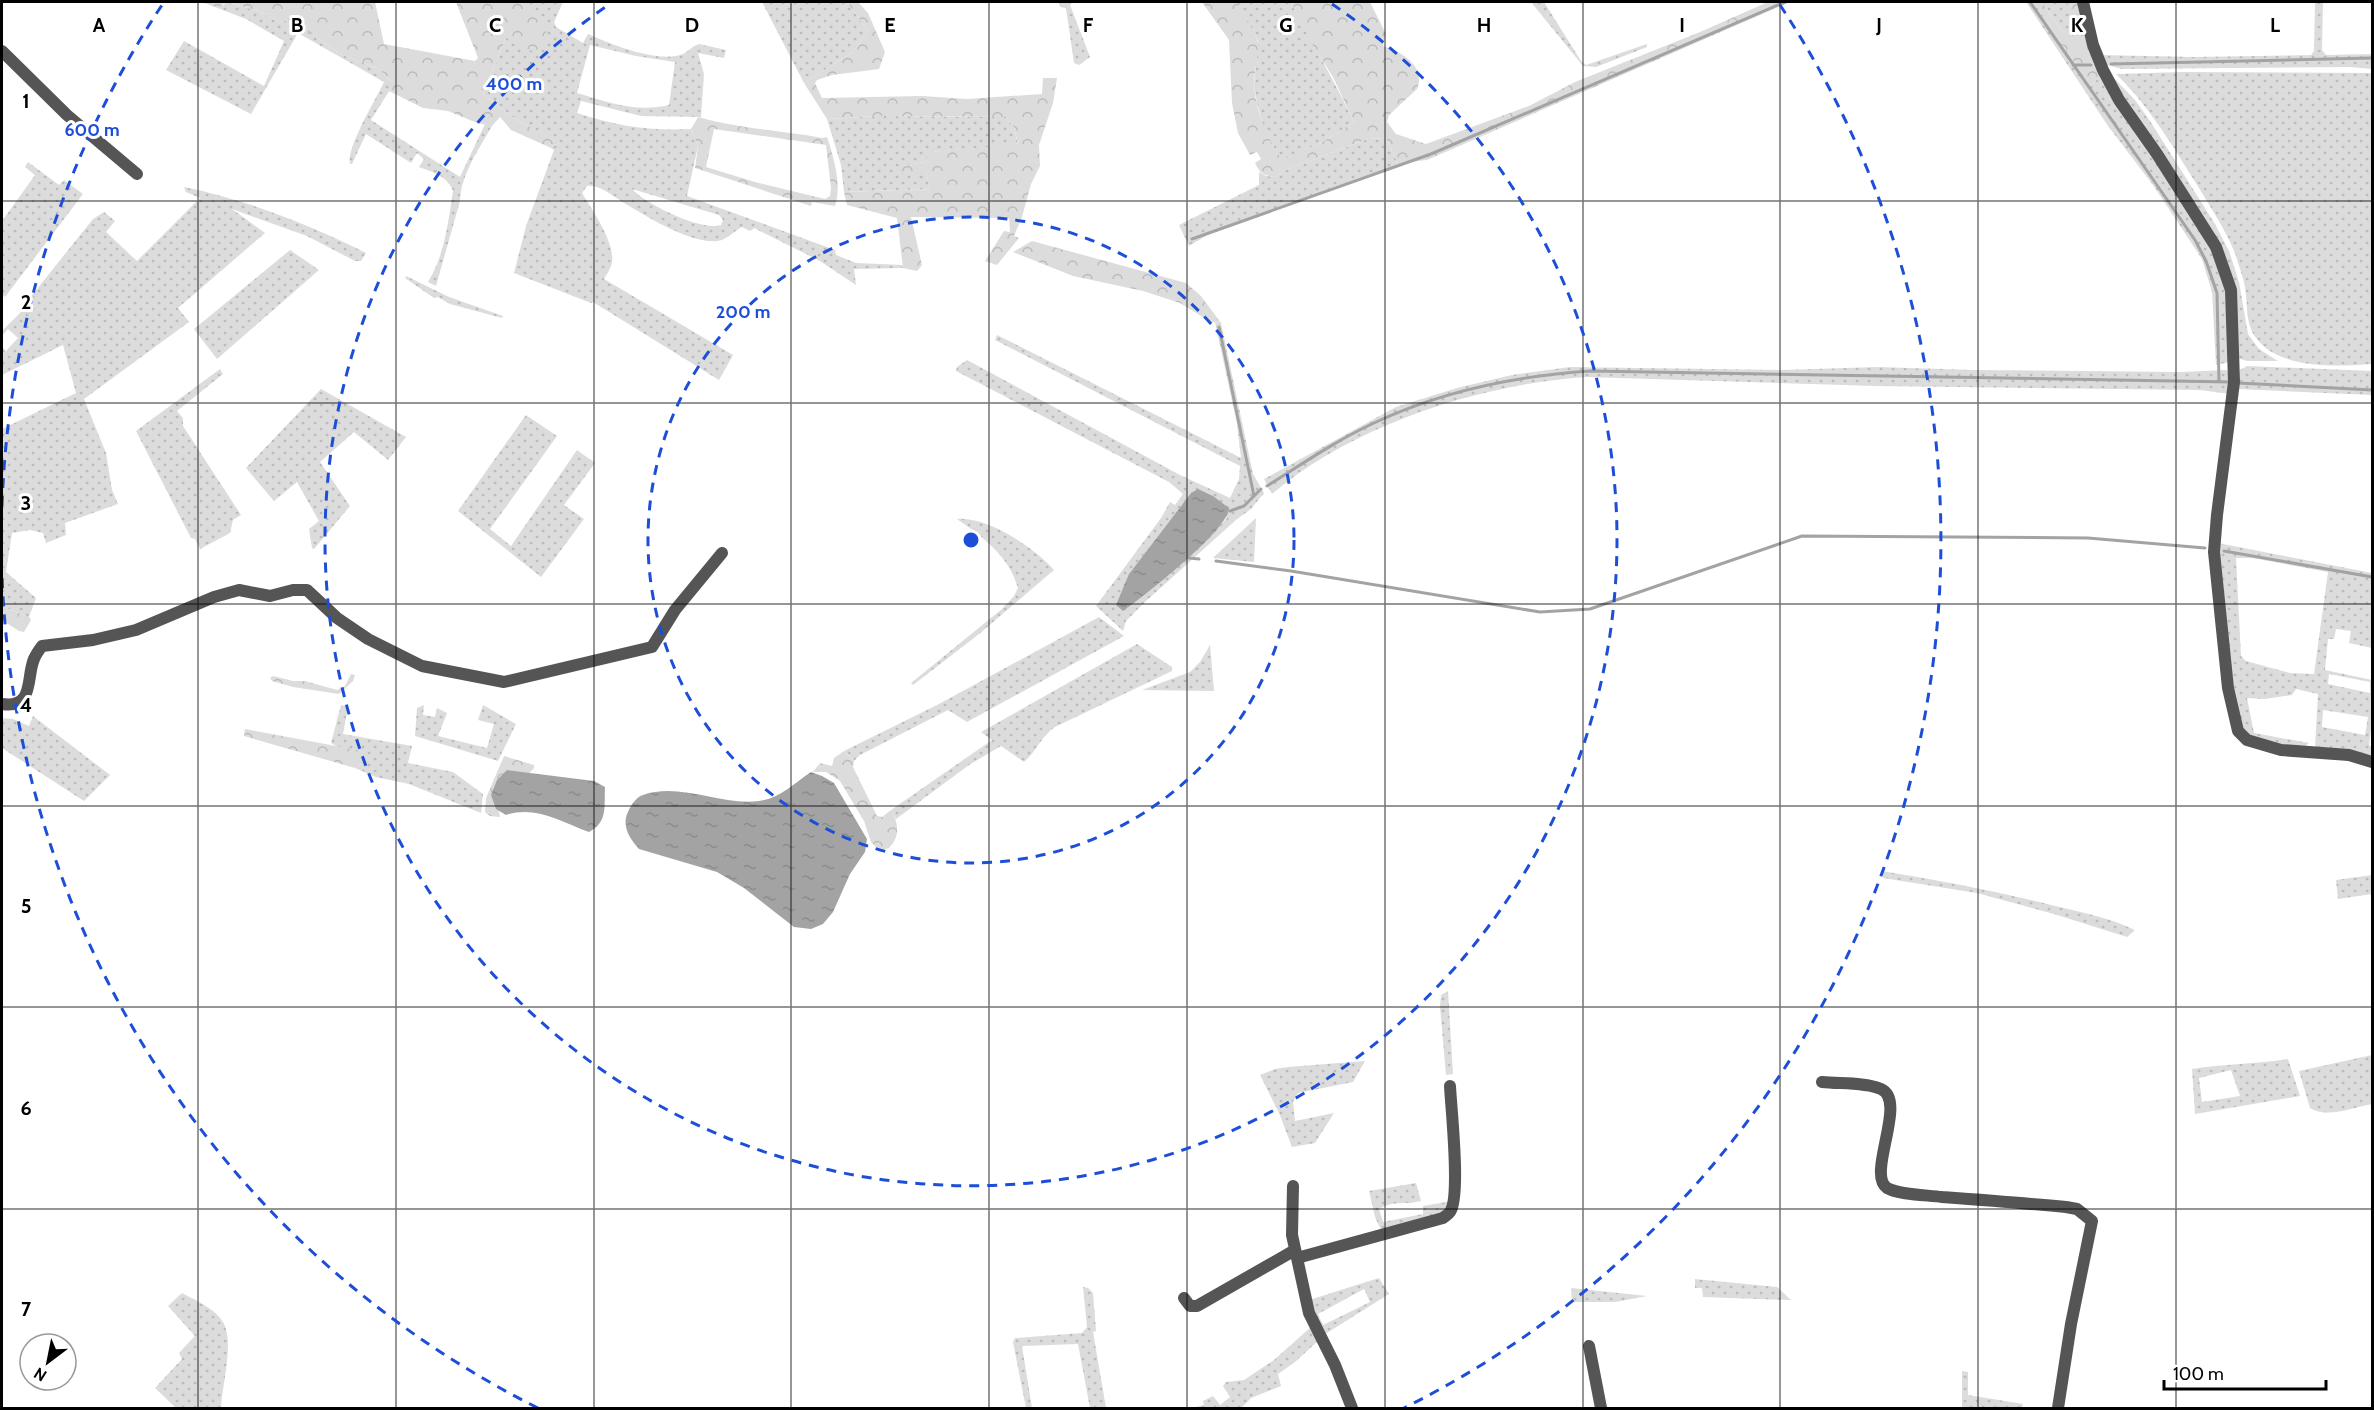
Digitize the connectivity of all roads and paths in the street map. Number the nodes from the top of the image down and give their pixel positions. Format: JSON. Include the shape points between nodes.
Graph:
{"nodes":[{"id":1,"x":2083,"y":2,"type":"edge"},
{"id":2,"x":2,"y":51,"type":"edge"},
{"id":3,"x":137,"y":174,"type":"dead end"},
{"id":4,"x":722,"y":553,"type":"dead end"},
{"id":5,"x":2,"y":704,"type":"edge"},
{"id":6,"x":2373,"y":762,"type":"edge"},
{"id":7,"x":1821,"y":1082,"type":"dead end"},
{"id":8,"x":1450,"y":1086,"type":"dead end"},
{"id":9,"x":1293,"y":1186,"type":"dead end"},
{"id":10,"x":1296,"y":1254,"type":"junction"},
{"id":11,"x":1184,"y":1298,"type":"dead end"},
{"id":12,"x":1589,"y":1346,"type":"dead end"},
{"id":13,"x":1352,"y":1408,"type":"edge"},
{"id":14,"x":1601,"y":1408,"type":"edge"},
{"id":15,"x":2058,"y":1408,"type":"edge"}],
"edges":[{"from":1,"to":6,"type":"street","via":[[2103,70],[2217,247],[2231,290],[2234,382],[2214,552],[2228,688],[2238,731],[2247,740],[2281,750],[2349,755]]},
{"from":2,"to":3,"type":"street","via":[[67,115]]},
{"from":4,"to":5,"type":"street","via":[[675,610],[652,646],[504,682],[422,666],[360,634],[307,590],[270,596],[239,590],[136,630],[42,646],[33,660],[28,693],[18,702]]},
{"from":7,"to":15,"type":"street","via":[[1866,1086],[1888,1094],[1891,1110],[1882,1171],[1883,1184],[1888,1189],[2066,1207],[2077,1209],[2092,1221]]},
{"from":8,"to":10,"type":"street","via":[[1455,1172],[1450,1212],[1443,1218]]},
{"from":9,"to":10,"type":"street","via":[[1292,1235]]},
{"from":10,"to":11,"type":"street","via":[[1197,1306],[1190,1306]]},
{"from":10,"to":13,"type":"street","via":[[1309,1313]]},
{"from":12,"to":14,"type":"street"}]}
